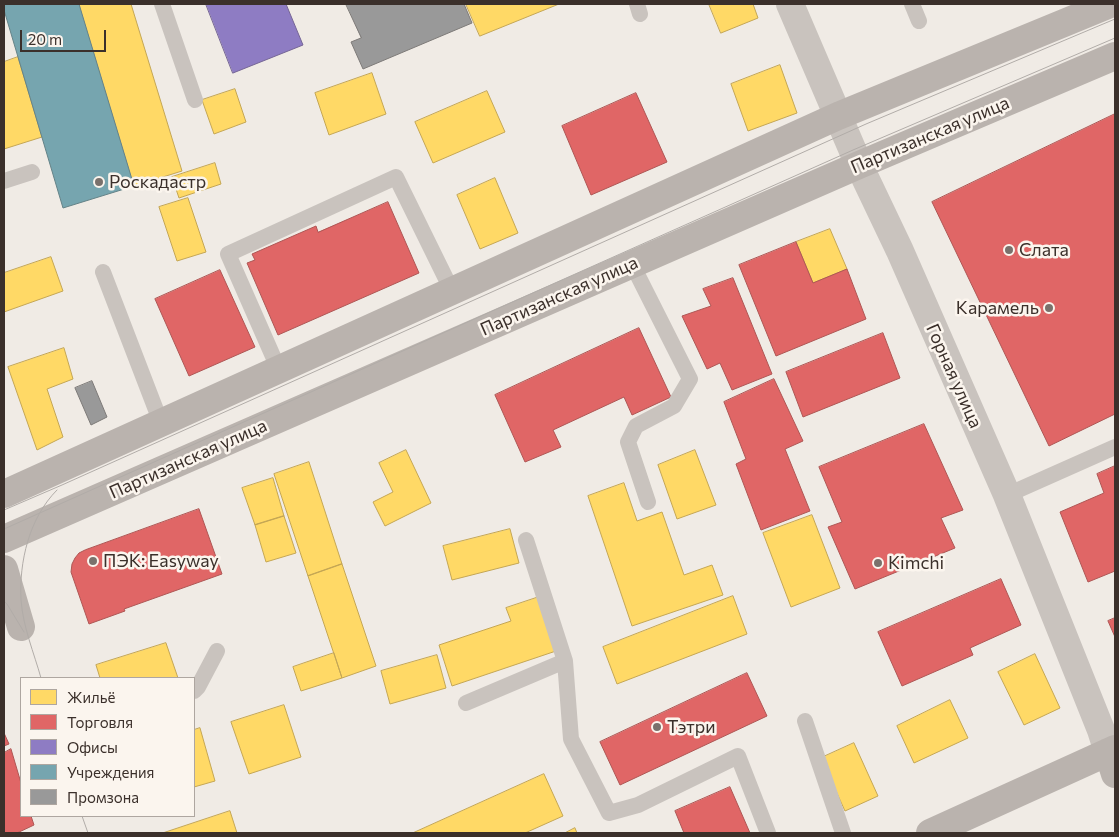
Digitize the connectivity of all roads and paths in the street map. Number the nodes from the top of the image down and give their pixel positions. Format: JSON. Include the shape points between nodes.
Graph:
{"nodes":[{"id":1,"x":162,"y":4,"type":"edge"},
{"id":2,"x":790,"y":4,"type":"edge"},
{"id":3,"x":912,"y":4,"type":"edge"},
{"id":4,"x":1110,"y":4,"type":"edge"},
{"id":5,"x":920,"y":21,"type":"dead end"},
{"id":6,"x":1115,"y":56,"type":"edge"},
{"id":7,"x":195,"y":100,"type":"dead end"},
{"id":8,"x":838,"y":116,"type":"junction"},
{"id":9,"x":859,"y":165,"type":"junction"},
{"id":10,"x":32,"y":172,"type":"dead end"},
{"id":11,"x":4,"y":181,"type":"edge"},
{"id":12,"x":632,"y":264,"type":"junction"},
{"id":13,"x":103,"y":272,"type":"dead end"},
{"id":14,"x":452,"y":291,"type":"junction"},
{"id":15,"x":279,"y":370,"type":"junction"},
{"id":16,"x":161,"y":423,"type":"junction"},
{"id":17,"x":1115,"y":447,"type":"edge"},
{"id":18,"x":4,"y":494,"type":"edge"},
{"id":19,"x":1006,"y":495,"type":"junction"},
{"id":20,"x":648,"y":502,"type":"dead end"},
{"id":21,"x":4,"y":539,"type":"edge"},
{"id":22,"x":526,"y":540,"type":"dead end"},
{"id":23,"x":4,"y":569,"type":"edge"},
{"id":24,"x":21,"y":627,"type":"dead end"},
{"id":25,"x":218,"y":651,"type":"dead end"},
{"id":26,"x":564,"y":662,"type":"junction"},
{"id":27,"x":195,"y":690,"type":"edge"},
{"id":28,"x":466,"y":703,"type":"dead end"},
{"id":29,"x":805,"y":721,"type":"dead end"},
{"id":30,"x":1111,"y":745,"type":"edge"},
{"id":31,"x":768,"y":833,"type":"edge"},
{"id":32,"x":843,"y":833,"type":"edge"},
{"id":33,"x":930,"y":833,"type":"edge"}],
"edges":[{"from":1,"to":7,"type":"lane"},
{"from":2,"to":8,"type":"street","name":"Горная улица"},
{"from":3,"to":5,"type":"lane"},
{"from":4,"to":8,"type":"street"},
{"from":6,"to":9,"type":"street","name":"Партизанская улица"},
{"from":8,"to":9,"type":"street","name":"Горная улица"},
{"from":8,"to":14,"type":"street"},
{"from":9,"to":12,"type":"street","name":"Партизанская улица"},
{"from":9,"to":19,"type":"street","name":"Горная улица"},
{"from":10,"to":11,"type":"lane"},
{"from":12,"to":20,"type":"lane","via":[[690,379],[674,406],[636,426],[628,442]]},
{"from":12,"to":21,"type":"street","name":"Партизанская улица"},
{"from":13,"to":16,"type":"lane"},
{"from":14,"to":15,"type":"street"},
{"from":14,"to":15,"type":"lane","via":[[396,178],[228,254]]},
{"from":15,"to":16,"type":"street"},
{"from":16,"to":18,"type":"street"},
{"from":17,"to":19,"type":"lane"},
{"from":19,"to":30,"type":"street","name":"Горная улица"},
{"from":22,"to":26,"type":"lane"},
{"from":23,"to":24,"type":"street"},
{"from":25,"to":27,"type":"lane"},
{"from":26,"to":28,"type":"lane"},
{"from":26,"to":31,"type":"lane","via":[[571,738],[610,813],[638,805],[738,756]]},
{"from":29,"to":32,"type":"lane"},
{"from":30,"to":33,"type":"street"}]}
